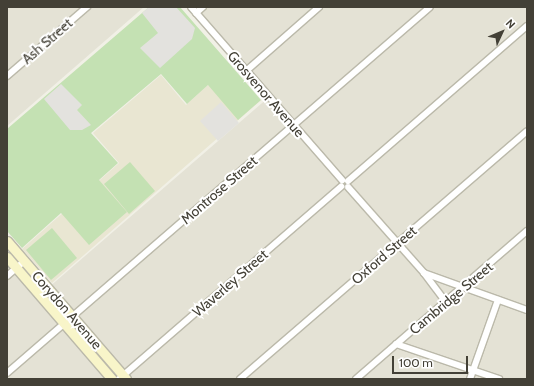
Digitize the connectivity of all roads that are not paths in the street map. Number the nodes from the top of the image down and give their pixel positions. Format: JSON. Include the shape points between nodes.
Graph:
{"nodes":[{"id":1,"x":87,"y":7,"type":"edge"},
{"id":2,"x":191,"y":7,"type":"edge"},
{"id":3,"x":203,"y":7,"type":"edge"},
{"id":4,"x":319,"y":7,"type":"edge"},
{"id":5,"x":430,"y":7,"type":"edge"},
{"id":6,"x":196,"y":13,"type":"junction"},
{"id":7,"x":527,"y":26,"type":"edge"},
{"id":8,"x":246,"y":71,"type":"junction"},
{"id":9,"x":7,"y":76,"type":"edge"},
{"id":10,"x":293,"y":125,"type":"junction"},
{"id":11,"x":527,"y":131,"type":"edge"},
{"id":12,"x":344,"y":184,"type":"junction"},
{"id":13,"x":527,"y":231,"type":"edge"},
{"id":14,"x":7,"y":241,"type":"edge"},
{"id":15,"x":396,"y":244,"type":"junction"},
{"id":16,"x":7,"y":257,"type":"edge"},
{"id":17,"x":24,"y":261,"type":"junction"},
{"id":18,"x":16,"y":268,"type":"junction"},
{"id":19,"x":424,"y":273,"type":"junction"},
{"id":20,"x":7,"y":276,"type":"edge"},
{"id":21,"x":473,"y":278,"type":"junction"},
{"id":22,"x":462,"y":288,"type":"junction"},
{"id":23,"x":475,"y":292,"type":"junction"},
{"id":24,"x":498,"y":300,"type":"junction"},
{"id":25,"x":446,"y":302,"type":"junction"},
{"id":26,"x":527,"y":310,"type":"edge"},
{"id":27,"x":72,"y":317,"type":"junction"},
{"id":28,"x":64,"y":324,"type":"junction"},
{"id":29,"x":396,"y":344,"type":"junction"},
{"id":30,"x":473,"y":370,"type":"junction"},
{"id":31,"x":7,"y":373,"type":"edge"},
{"id":32,"x":123,"y":378,"type":"edge"},
{"id":33,"x":112,"y":379,"type":"edge"},
{"id":34,"x":240,"y":379,"type":"edge"},
{"id":35,"x":356,"y":379,"type":"edge"},
{"id":36,"x":470,"y":379,"type":"edge"},
{"id":37,"x":499,"y":379,"type":"edge"}],
"edges":[{"from":1,"to":9,"type":"street","name":"Ash Street"},
{"from":2,"to":6,"type":"street","name":"Grosvenor Avenue"},
{"from":3,"to":6,"type":"street"},
{"from":4,"to":8,"type":"street"},
{"from":5,"to":10,"type":"street","name":"Montrose Street"},
{"from":6,"to":8,"type":"street","name":"Grosvenor Avenue"},
{"from":7,"to":12,"type":"street","name":"Waverley Street"},
{"from":8,"to":10,"type":"street","name":"Grosvenor Avenue"},
{"from":10,"to":12,"type":"street","name":"Grosvenor Avenue"},
{"from":10,"to":27,"type":"street","name":"Montrose Street"},
{"from":11,"to":15,"type":"street","name":"Oxford Street"},
{"from":12,"to":15,"type":"street","name":"Grosvenor Avenue"},
{"from":12,"to":32,"type":"street","name":"Waverley Street"},
{"from":13,"to":21,"type":"street","name":"Cambridge Street"},
{"from":14,"to":17,"type":"main road","name":"Corydon Avenue"},
{"from":15,"to":19,"type":"street","name":"Grosvenor Avenue"},
{"from":15,"to":34,"type":"street","name":"Oxford Street"},
{"from":16,"to":18,"type":"main road","name":"Corydon Avenue"},
{"from":17,"to":18,"type":"street"},
{"from":17,"to":27,"type":"main road","name":"Corydon Avenue"},
{"from":18,"to":20,"type":"street"},
{"from":18,"to":28,"type":"main road","name":"Corydon Avenue"},
{"from":19,"to":22,"type":"street","name":"Grosvenor Avenue"},
{"from":19,"to":25,"type":"street","name":"Grosvenor Avenue"},
{"from":21,"to":22,"type":"street","name":"Cambridge Street"},
{"from":21,"to":23,"type":"street"},
{"from":22,"to":23,"type":"street","name":"Grosvenor Avenue"},
{"from":22,"to":25,"type":"street","name":"Cambridge Street"},
{"from":23,"to":24,"type":"street","name":"Grosvenor Avenue"},
{"from":24,"to":26,"type":"street","name":"Grosvenor Avenue"},
{"from":24,"to":30,"type":"street"},
{"from":25,"to":29,"type":"street","name":"Cambridge Street"},
{"from":27,"to":28,"type":"street","name":"Montrose Street"},
{"from":27,"to":32,"type":"main road","name":"Corydon Avenue"},
{"from":28,"to":31,"type":"street","name":"Montrose Street"},
{"from":28,"to":33,"type":"main road","name":"Corydon Avenue"},
{"from":29,"to":30,"type":"street"},
{"from":29,"to":35,"type":"street","name":"Cambridge Street"},
{"from":30,"to":36,"type":"street"},
{"from":30,"to":37,"type":"street"}]}
